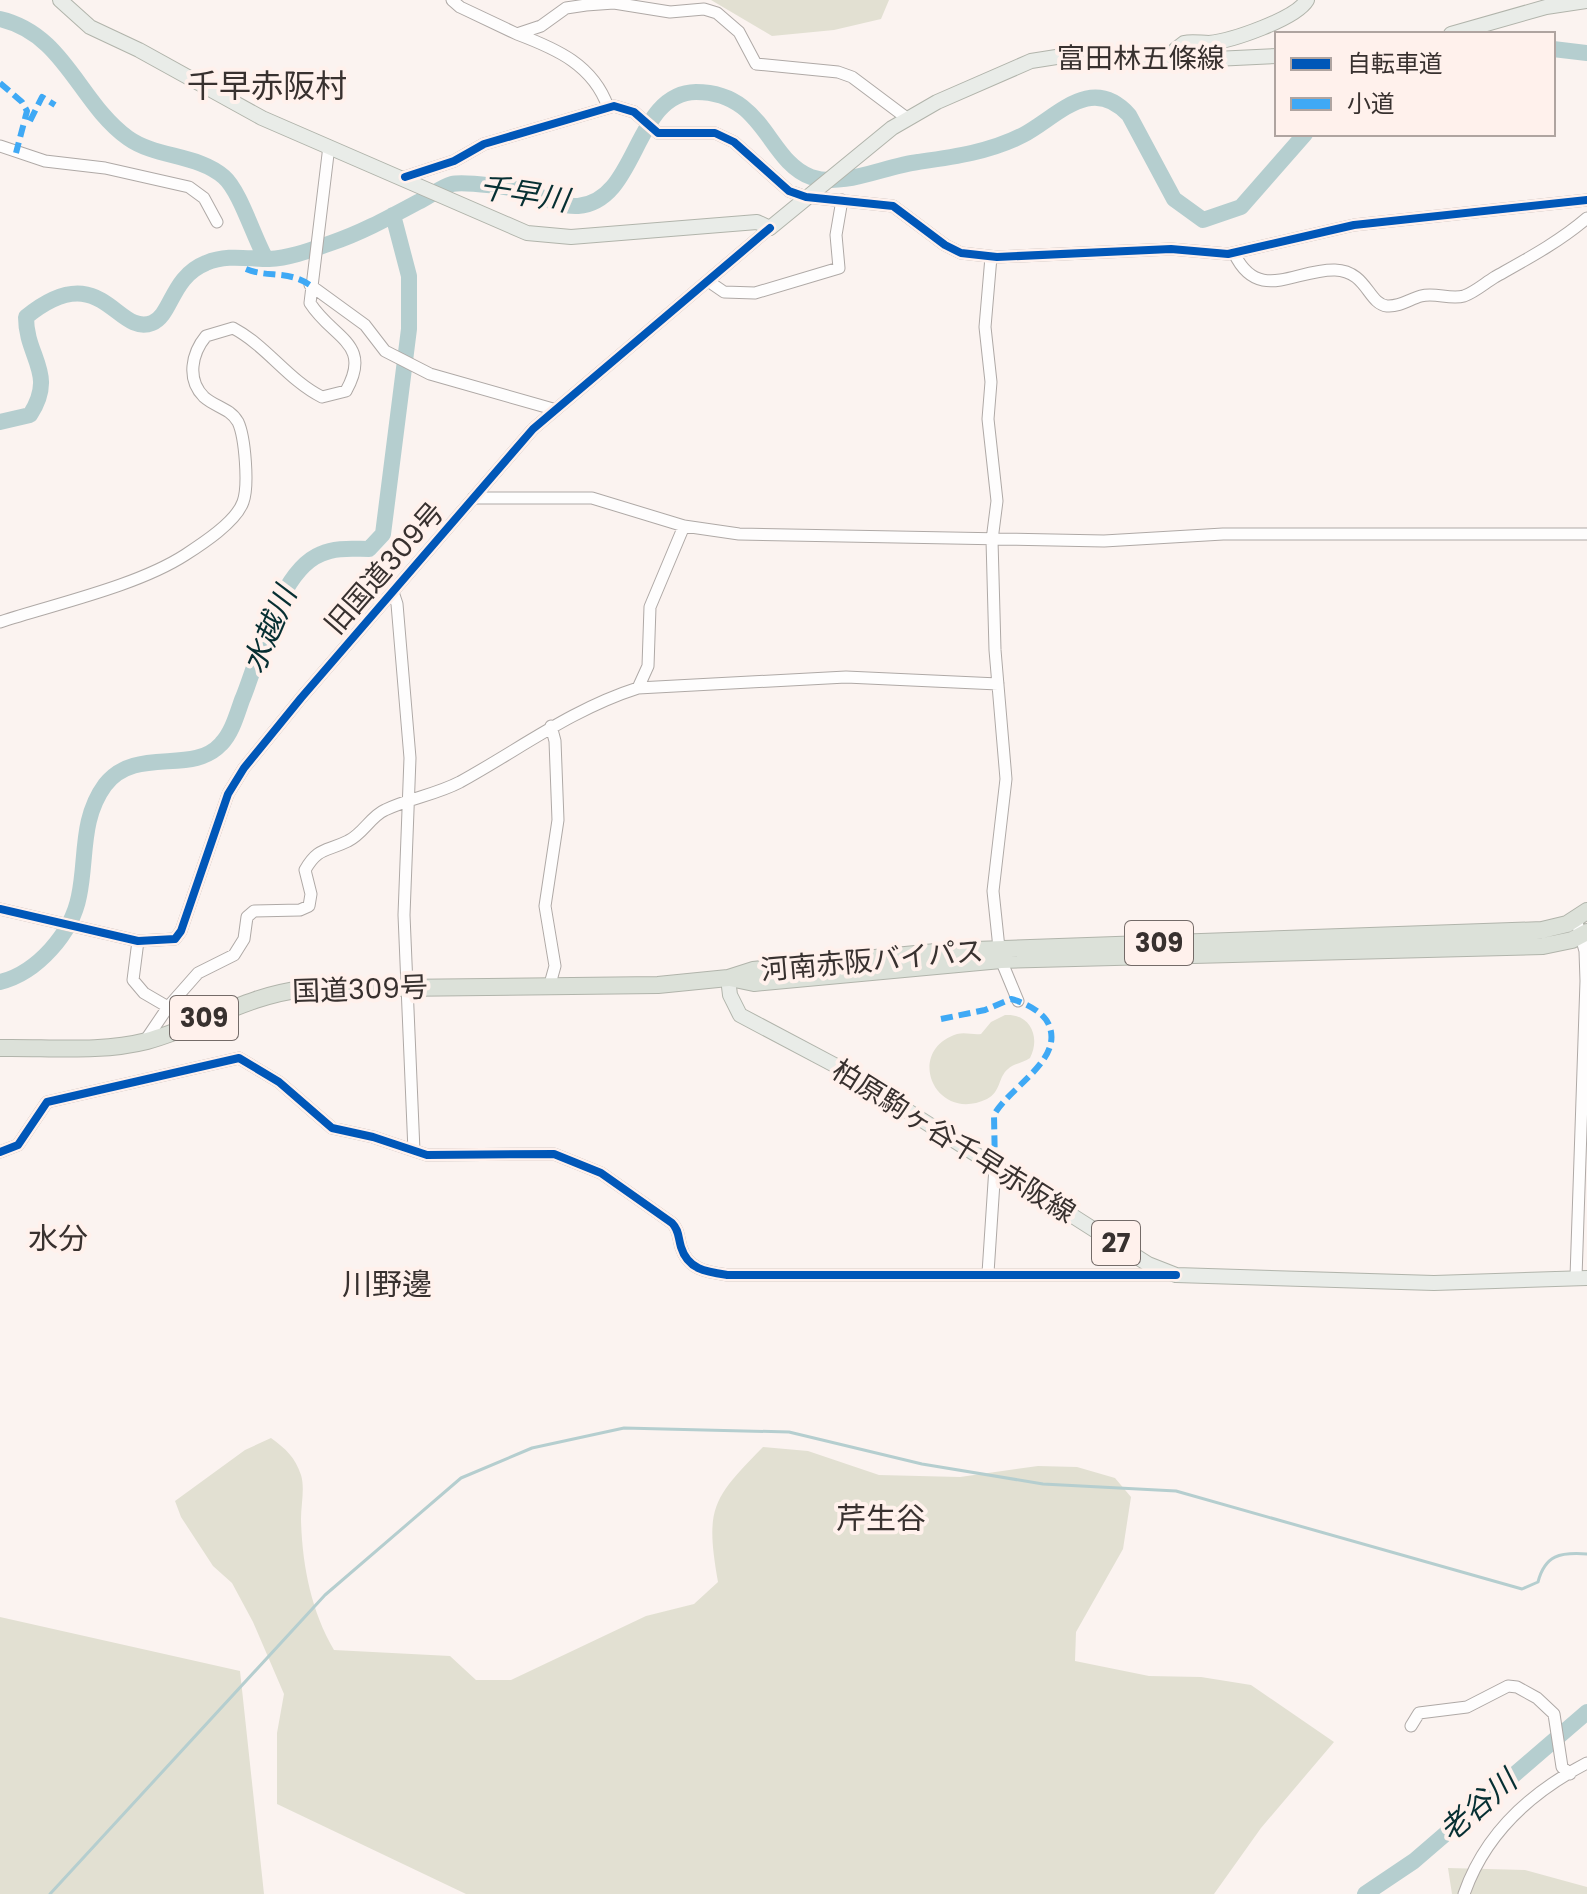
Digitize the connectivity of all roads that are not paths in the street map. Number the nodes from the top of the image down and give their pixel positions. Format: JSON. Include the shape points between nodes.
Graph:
{"nodes":[{"id":1,"x":60,"y":0,"type":"edge"},
{"id":2,"x":452,"y":0,"type":"edge"},
{"id":3,"x":467,"y":0,"type":"edge"},
{"id":4,"x":1307,"y":0,"type":"edge"},
{"id":5,"x":1587,"y":1,"type":"edge"},
{"id":6,"x":473,"y":14,"type":"junction"},
{"id":7,"x":1458,"y":32,"type":"edge"},
{"id":8,"x":517,"y":34,"type":"junction"},
{"id":9,"x":1275,"y":56,"type":"edge"},
{"id":10,"x":1173,"y":61,"type":"junction"},
{"id":11,"x":608,"y":107,"type":"junction"},
{"id":12,"x":908,"y":119,"type":"junction"},
{"id":13,"x":0,"y":146,"type":"edge"},
{"id":14,"x":329,"y":146,"type":"junction"},
{"id":15,"x":410,"y":180,"type":"junction"},
{"id":16,"x":812,"y":192,"type":"junction"},
{"id":17,"x":842,"y":200,"type":"junction"},
{"id":18,"x":1587,"y":200,"type":"edge"},
{"id":19,"x":1587,"y":218,"type":"edge"},
{"id":20,"x":217,"y":222,"type":"dead end"},
{"id":21,"x":770,"y":228,"type":"junction"},
{"id":22,"x":1234,"y":253,"type":"junction"},
{"id":23,"x":991,"y":257,"type":"junction"},
{"id":24,"x":708,"y":281,"type":"junction"},
{"id":25,"x":310,"y":285,"type":"junction"},
{"id":26,"x":553,"y":409,"type":"junction"},
{"id":27,"x":473,"y":498,"type":"junction"},
{"id":28,"x":684,"y":526,"type":"junction"},
{"id":29,"x":1587,"y":534,"type":"edge"},
{"id":30,"x":992,"y":540,"type":"junction"},
{"id":31,"x":393,"y":592,"type":"junction"},
{"id":32,"x":0,"y":622,"type":"edge"},
{"id":33,"x":998,"y":684,"type":"junction"},
{"id":34,"x":638,"y":688,"type":"junction"},
{"id":35,"x":551,"y":726,"type":"junction"},
{"id":36,"x":409,"y":801,"type":"junction"},
{"id":37,"x":0,"y":909,"type":"edge"},
{"id":38,"x":1583,"y":924,"type":"edge"},
{"id":39,"x":138,"y":941,"type":"junction"},
{"id":40,"x":1000,"y":954,"type":"junction"},
{"id":41,"x":728,"y":978,"type":"junction"},
{"id":42,"x":550,"y":984,"type":"junction"},
{"id":43,"x":407,"y":987,"type":"junction"},
{"id":44,"x":1018,"y":1001,"type":"dead end"},
{"id":45,"x":168,"y":1007,"type":"junction"},
{"id":46,"x":145,"y":1041,"type":"junction"},
{"id":47,"x":0,"y":1048,"type":"edge"},
{"id":48,"x":414,"y":1151,"type":"junction"},
{"id":49,"x":0,"y":1152,"type":"edge"},
{"id":50,"x":995,"y":1167,"type":"junction"},
{"id":51,"x":988,"y":1273,"type":"junction"},
{"id":52,"x":1176,"y":1275,"type":"junction"},
{"id":53,"x":1581,"y":1278,"type":"edge"},
{"id":54,"x":1411,"y":1726,"type":"dead end"},
{"id":55,"x":1587,"y":1763,"type":"edge"},
{"id":56,"x":1570,"y":1774,"type":"junction"},
{"id":57,"x":1464,"y":1894,"type":"edge"}],
"edges":[{"from":1,"to":14,"type":"main road","via":[[90,27],[262,118]]},
{"from":2,"to":6,"type":"street"},
{"from":3,"to":6,"type":"street"},
{"from":4,"to":10,"type":"main road","via":[[1299,11],[1276,21],[1215,41],[1184,43],[1175,50]]},
{"from":5,"to":7,"type":"main road"},
{"from":6,"to":8,"type":"street"},
{"from":8,"to":11,"type":"street","via":[[580,64],[599,85]]},
{"from":8,"to":12,"type":"street","via":[[541,26],[566,8],[586,5],[614,3],[670,12],[704,9],[739,32],[756,64],[852,77]]},
{"from":9,"to":10,"type":"main road","name":"富田林五條線"},
{"from":10,"to":12,"type":"main road","name":"富田林五條線","via":[[1050,55]]},
{"from":11,"to":15,"type":"street","via":[[484,144]]},
{"from":11,"to":16,"type":"street","via":[[626,107],[658,133],[715,133],[734,142],[789,191]]},
{"from":12,"to":16,"type":"main road","name":"富田林五條線"},
{"from":13,"to":20,"type":"street","via":[[45,161],[189,187],[204,198]]},
{"from":14,"to":15,"type":"main road"},
{"from":14,"to":25,"type":"street"},
{"from":15,"to":21,"type":"main road","via":[[527,233],[552,237],[757,222]]},
{"from":16,"to":17,"type":"street"},
{"from":16,"to":21,"type":"main road","name":"富田林五條線"},
{"from":17,"to":23,"type":"street","via":[[893,206],[945,245]]},
{"from":17,"to":24,"type":"street","via":[[836,235],[839,268],[755,293],[724,292]]},
{"from":18,"to":22,"type":"street","via":[[1354,225]]},
{"from":19,"to":22,"type":"street","via":[[1525,263],[1464,296],[1424,295],[1398,305],[1384,306],[1359,277],[1337,270],[1255,279]]},
{"from":21,"to":24,"type":"street","name":"旧国道309号"},
{"from":22,"to":23,"type":"street","via":[[1171,249]]},
{"from":23,"to":30,"type":"street","via":[[985,327],[997,501]]},
{"from":24,"to":26,"type":"street","name":"旧国道309号"},
{"from":25,"to":26,"type":"street","via":[[365,325],[385,351],[430,374]]},
{"from":25,"to":32,"type":"street","via":[[310,303],[321,321],[349,343],[357,358],[346,391],[322,397],[305,388],[233,328],[206,336],[193,360],[193,374],[203,396],[239,424],[243,502],[182,557]]},
{"from":26,"to":27,"type":"street","name":"旧国道309号"},
{"from":27,"to":28,"type":"street","via":[[592,498]]},
{"from":27,"to":31,"type":"street","name":"旧国道309号"},
{"from":28,"to":30,"type":"street","via":[[739,534]]},
{"from":28,"to":34,"type":"street","via":[[650,607],[647,674]]},
{"from":29,"to":30,"type":"street","via":[[1341,532]]},
{"from":30,"to":33,"type":"street"},
{"from":31,"to":36,"type":"street","via":[[406,704]]},
{"from":31,"to":39,"type":"street","name":"旧国道309号","via":[[244,768],[215,826],[181,931],[167,942]]},
{"from":33,"to":34,"type":"street","via":[[846,677]]},
{"from":33,"to":40,"type":"street","via":[[1006,779],[993,891]]},
{"from":34,"to":35,"type":"street"},
{"from":35,"to":36,"type":"street","via":[[460,782]]},
{"from":35,"to":42,"type":"street","via":[[558,820],[545,906],[555,966]]},
{"from":36,"to":43,"type":"street"},
{"from":36,"to":45,"type":"street","via":[[381,811],[349,841],[314,854],[305,870],[309,906],[254,911],[234,955],[198,973]]},
{"from":37,"to":39,"type":"street","name":"旧国道309号"},
{"from":38,"to":40,"type":"highway","name":"河南赤阪バイパス","number":"309","via":[[1543,946]]},
{"from":38,"to":53,"type":"street"},
{"from":39,"to":45,"type":"street","via":[[133,980]]},
{"from":40,"to":41,"type":"highway","name":"河南赤阪バイパス","number":"309","via":[[754,983]]},
{"from":40,"to":44,"type":"street"},
{"from":41,"to":42,"type":"highway","name":"国道309号","number":"309","via":[[658,985]]},
{"from":41,"to":50,"type":"main road","name":"柏原駒ヶ谷千早赤阪線","number":"27","via":[[740,1015],[842,1069]]},
{"from":42,"to":43,"type":"highway","name":"国道309号","number":"309"},
{"from":43,"to":46,"type":"highway","name":"国道309号","number":"309","via":[[277,992]]},
{"from":43,"to":48,"type":"street"},
{"from":45,"to":46,"type":"street"},
{"from":46,"to":47,"type":"highway","name":"国道309号","number":"309","via":[[105,1047]]},
{"from":48,"to":49,"type":"street","via":[[332,1128],[279,1082],[239,1058],[47,1102],[18,1145]]},
{"from":48,"to":51,"type":"street","via":[[441,1156],[554,1154],[586,1165],[672,1223],[690,1264],[707,1272]]},
{"from":50,"to":51,"type":"street"},
{"from":50,"to":52,"type":"main road","name":"柏原駒ヶ谷千早赤阪線","number":"27","via":[[1148,1264]]},
{"from":51,"to":52,"type":"street"},
{"from":52,"to":53,"type":"main road","name":"柏原駒ヶ谷千早赤阪線","number":"27","via":[[1434,1283]]},
{"from":54,"to":56,"type":"street","via":[[1419,1713],[1457,1710],[1508,1686],[1517,1687],[1554,1714],[1562,1767]]},
{"from":55,"to":56,"type":"street"},
{"from":56,"to":57,"type":"street","via":[[1500,1828]]}]}
